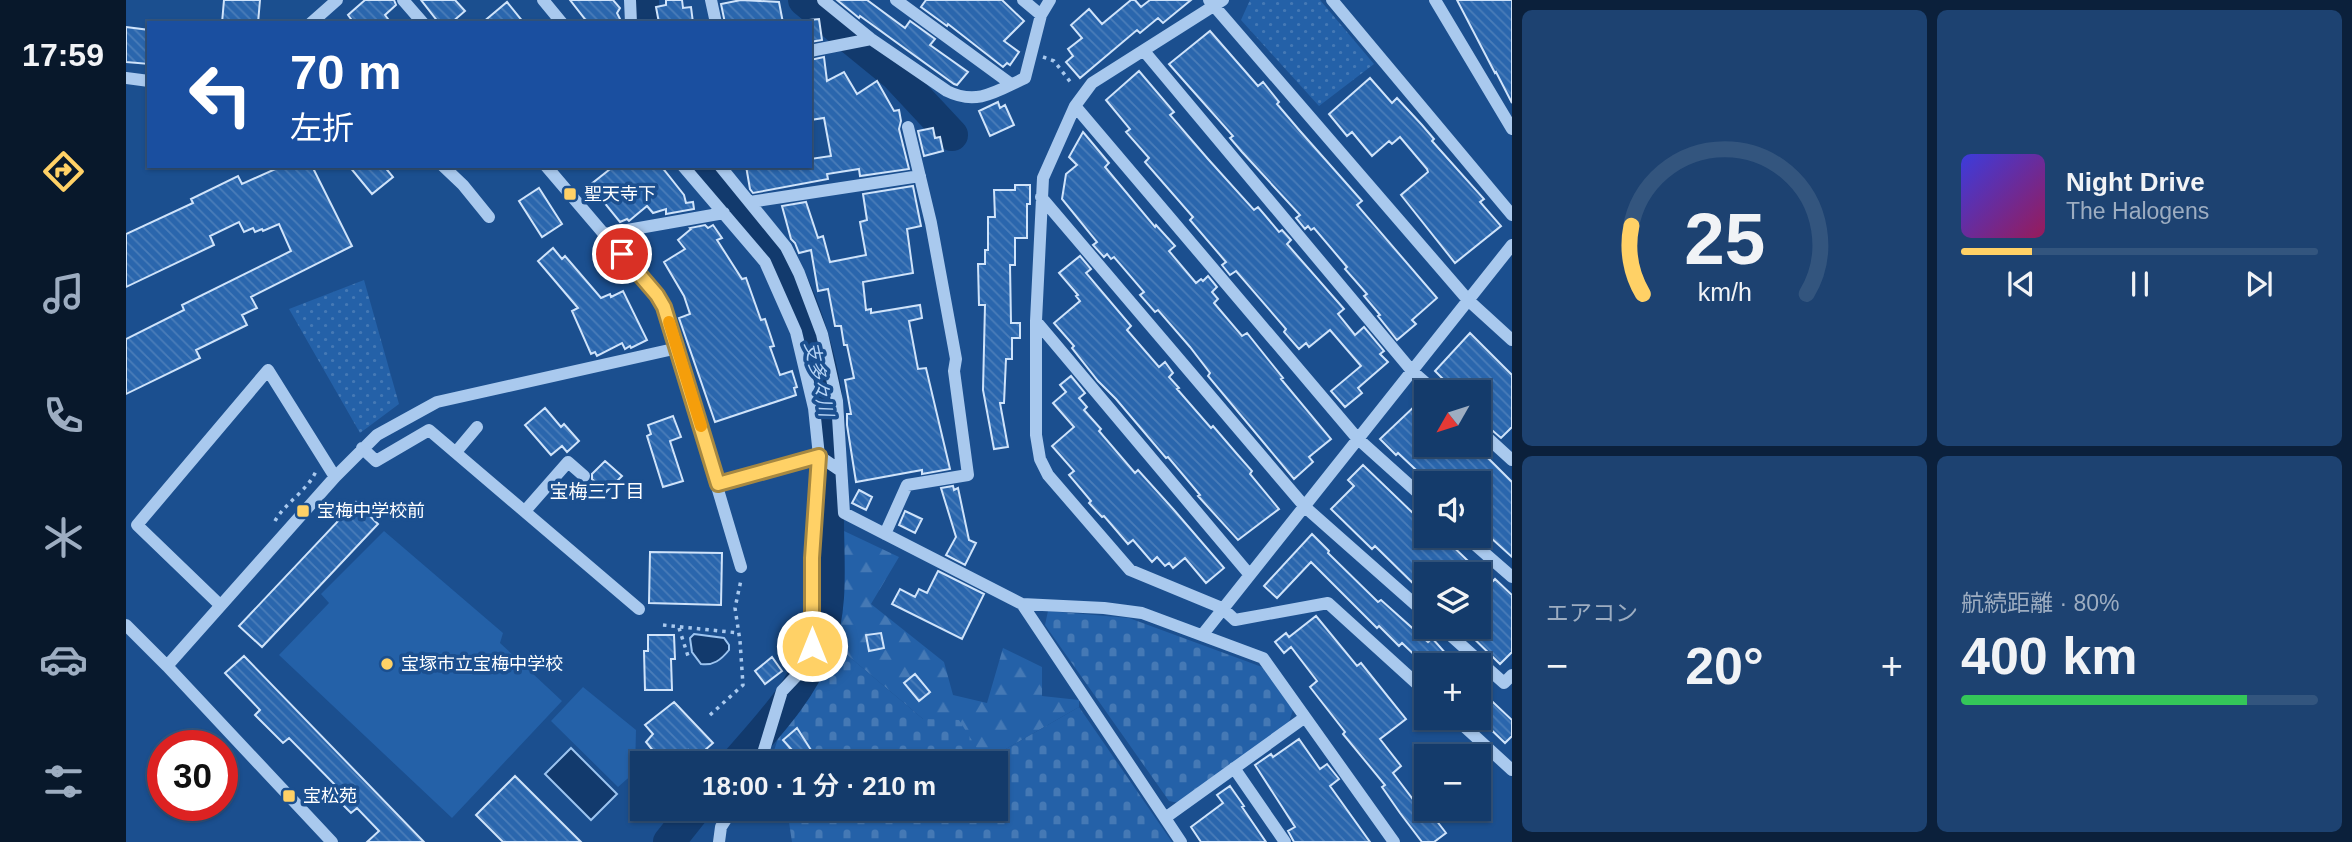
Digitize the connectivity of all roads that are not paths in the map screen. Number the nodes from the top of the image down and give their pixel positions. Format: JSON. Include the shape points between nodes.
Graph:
{"nodes":[{"id":1,"x":337,"y":0,"type":"edge"},
{"id":2,"x":403,"y":0,"type":"edge"},
{"id":3,"x":543,"y":0,"type":"edge"},
{"id":4,"x":630,"y":0,"type":"edge"},
{"id":5,"x":711,"y":0,"type":"edge"},
{"id":6,"x":823,"y":0,"type":"edge"},
{"id":7,"x":896,"y":0,"type":"edge"},
{"id":8,"x":1023,"y":0,"type":"edge"},
{"id":9,"x":1050,"y":0,"type":"edge"},
{"id":10,"x":1332,"y":0,"type":"edge"},
{"id":11,"x":1435,"y":0,"type":"edge"},
{"id":12,"x":1215,"y":2,"type":"edge"},
{"id":13,"x":1041,"y":15,"type":"junction"},
{"id":14,"x":315,"y":21,"type":"edge"},
{"id":15,"x":420,"y":21,"type":"edge"},
{"id":16,"x":560,"y":21,"type":"edge"},
{"id":17,"x":631,"y":21,"type":"edge"},
{"id":18,"x":716,"y":21,"type":"edge"},
{"id":19,"x":871,"y":39,"type":"junction"},
{"id":20,"x":812,"y":51,"type":"edge"},
{"id":21,"x":1144,"y":51,"type":"junction"},
{"id":22,"x":126,"y":78,"type":"edge"},
{"id":23,"x":147,"y":81,"type":"edge"},
{"id":24,"x":1011,"y":84,"type":"junction"},
{"id":25,"x":1078,"y":100,"type":"junction"},
{"id":26,"x":908,"y":127,"type":"dead end"},
{"id":27,"x":1512,"y":129,"type":"edge"},
{"id":28,"x":445,"y":168,"type":"edge"},
{"id":29,"x":547,"y":168,"type":"edge"},
{"id":30,"x":685,"y":168,"type":"edge"},
{"id":31,"x":722,"y":168,"type":"edge"},
{"id":32,"x":920,"y":176,"type":"junction"},
{"id":33,"x":1041,"y":197,"type":"junction"},
{"id":34,"x":750,"y":202,"type":"junction"},
{"id":35,"x":724,"y":214,"type":"junction"},
{"id":36,"x":1512,"y":215,"type":"edge"},
{"id":37,"x":489,"y":217,"type":"dead end"},
{"id":38,"x":605,"y":234,"type":"junction"},
{"id":39,"x":1512,"y":245,"type":"edge"},
{"id":40,"x":1468,"y":300,"type":"junction"},
{"id":41,"x":1036,"y":321,"type":"junction"},
{"id":42,"x":1512,"y":340,"type":"edge"},
{"id":43,"x":678,"y":348,"type":"junction"},
{"id":44,"x":1412,"y":370,"type":"junction"},
{"id":45,"x":1423,"y":380,"type":"edge"},
{"id":46,"x":477,"y":427,"type":"dead end"},
{"id":47,"x":1357,"y":438,"type":"junction"},
{"id":48,"x":1491,"y":441,"type":"edge"},
{"id":49,"x":362,"y":448,"type":"junction"},
{"id":50,"x":456,"y":453,"type":"junction"},
{"id":51,"x":819,"y":456,"type":"junction"},
{"id":52,"x":1512,"y":460,"type":"edge"},
{"id":53,"x":841,"y":471,"type":"junction"},
{"id":54,"x":584,"y":476,"type":"dead end"},
{"id":55,"x":335,"y":477,"type":"junction"},
{"id":56,"x":718,"y":484,"type":"junction"},
{"id":57,"x":1414,"y":489,"type":"edge"},
{"id":58,"x":1305,"y":507,"type":"junction"},
{"id":59,"x":525,"y":511,"type":"junction"},
{"id":60,"x":885,"y":534,"type":"junction"},
{"id":61,"x":1479,"y":548,"type":"edge"},
{"id":62,"x":741,"y":567,"type":"road end"},
{"id":63,"x":1250,"y":574,"type":"junction"},
{"id":64,"x":1512,"y":577,"type":"edge"},
{"id":65,"x":1414,"y":603,"type":"edge"},
{"id":66,"x":220,"y":604,"type":"junction"},
{"id":67,"x":1023,"y":604,"type":"junction"},
{"id":68,"x":639,"y":608,"type":"dead end"},
{"id":69,"x":1222,"y":608,"type":"junction"},
{"id":70,"x":126,"y":625,"type":"edge"},
{"id":71,"x":1203,"y":634,"type":"junction"},
{"id":72,"x":1455,"y":639,"type":"edge"},
{"id":73,"x":167,"y":666,"type":"junction"},
{"id":74,"x":1512,"y":675,"type":"edge"},
{"id":75,"x":1414,"y":681,"type":"edge"},
{"id":76,"x":1304,"y":718,"type":"junction"},
{"id":77,"x":1468,"y":730,"type":"edge"},
{"id":78,"x":764,"y":751,"type":"edge"},
{"id":79,"x":1234,"y":768,"type":"junction"},
{"id":80,"x":1512,"y":769,"type":"edge"},
{"id":81,"x":1165,"y":818,"type":"junction"},
{"id":82,"x":725,"y":821,"type":"edge"},
{"id":83,"x":332,"y":842,"type":"edge"},
{"id":84,"x":719,"y":842,"type":"edge"},
{"id":85,"x":1181,"y":842,"type":"edge"},
{"id":86,"x":1285,"y":842,"type":"edge"},
{"id":87,"x":1394,"y":842,"type":"edge"}],
"edges":[{"from":1,"to":14,"type":"street"},
{"from":2,"to":15,"type":"street"},
{"from":3,"to":16,"type":"street"},
{"from":4,"to":17,"type":"street"},
{"from":5,"to":18,"type":"street"},
{"from":6,"to":19,"type":"street"},
{"from":7,"to":24,"type":"street"},
{"from":8,"to":13,"type":"street"},
{"from":9,"to":13,"type":"street"},
{"from":10,"to":36,"type":"street"},
{"from":11,"to":27,"type":"street"},
{"from":12,"to":21,"type":"street"},
{"from":12,"to":40,"type":"street"},
{"from":13,"to":24,"type":"street","via":[[1025,78]]},
{"from":19,"to":20,"type":"street"},
{"from":19,"to":24,"type":"street","via":[[960,97],[972,99]]},
{"from":21,"to":25,"type":"street","via":[[1092,83]]},
{"from":21,"to":44,"type":"street"},
{"from":22,"to":23,"type":"street"},
{"from":25,"to":33,"type":"street","via":[[1043,178]]},
{"from":25,"to":47,"type":"street"},
{"from":26,"to":32,"type":"street"},
{"from":28,"to":37,"type":"street"},
{"from":29,"to":38,"type":"street"},
{"from":30,"to":35,"type":"street"},
{"from":31,"to":34,"type":"street"},
{"from":32,"to":34,"type":"street"},
{"from":32,"to":60,"type":"street","via":[[956,359],[968,475],[907,485]]},
{"from":33,"to":41,"type":"street"},
{"from":33,"to":58,"type":"street"},
{"from":34,"to":53,"type":"street","via":[[786,247],[822,334],[837,401]]},
{"from":35,"to":38,"type":"street"},
{"from":35,"to":51,"type":"street","via":[[765,262],[796,332],[814,408]]},
{"from":38,"to":43,"type":"street","via":[[662,302]]},
{"from":39,"to":40,"type":"street"},
{"from":40,"to":42,"type":"street"},
{"from":40,"to":44,"type":"street"},
{"from":41,"to":63,"type":"street"},
{"from":41,"to":69,"type":"street","via":[[1036,435],[1048,475],[1130,569]]},
{"from":43,"to":49,"type":"street","via":[[437,402],[383,431]]},
{"from":43,"to":56,"type":"street"},
{"from":44,"to":45,"type":"street"},
{"from":44,"to":47,"type":"street"},
{"from":46,"to":50,"type":"street"},
{"from":47,"to":57,"type":"street"},
{"from":47,"to":58,"type":"street"},
{"from":48,"to":52,"type":"street"},
{"from":49,"to":50,"type":"street","via":[[376,461],[429,430]]},
{"from":49,"to":55,"type":"street"},
{"from":50,"to":59,"type":"street"},
{"from":51,"to":53,"type":"street"},
{"from":51,"to":56,"type":"street"},
{"from":51,"to":78,"type":"street","via":[[812,646],[801,671],[782,691]]},
{"from":53,"to":60,"type":"street","via":[[844,513]]},
{"from":54,"to":59,"type":"street","via":[[568,462]]},
{"from":55,"to":66,"type":"street"},
{"from":55,"to":66,"type":"street","via":[[268,370],[137,525]]},
{"from":56,"to":62,"type":"street"},
{"from":58,"to":63,"type":"street"},
{"from":58,"to":65,"type":"street"},
{"from":59,"to":68,"type":"street"},
{"from":60,"to":67,"type":"street"},
{"from":61,"to":64,"type":"street"},
{"from":63,"to":69,"type":"street"},
{"from":66,"to":73,"type":"street"},
{"from":67,"to":71,"type":"street","via":[[1142,613]]},
{"from":67,"to":81,"type":"street"},
{"from":69,"to":71,"type":"street"},
{"from":69,"to":75,"type":"street","via":[[1235,620],[1328,603]]},
{"from":70,"to":73,"type":"street"},
{"from":71,"to":76,"type":"street","via":[[1263,658]]},
{"from":72,"to":74,"type":"street","via":[[1504,683]]},
{"from":73,"to":83,"type":"street"},
{"from":76,"to":79,"type":"street"},
{"from":76,"to":87,"type":"street"},
{"from":77,"to":80,"type":"street"},
{"from":79,"to":81,"type":"street"},
{"from":79,"to":86,"type":"street"},
{"from":81,"to":85,"type":"street"},
{"from":82,"to":84,"type":"street"}]}
